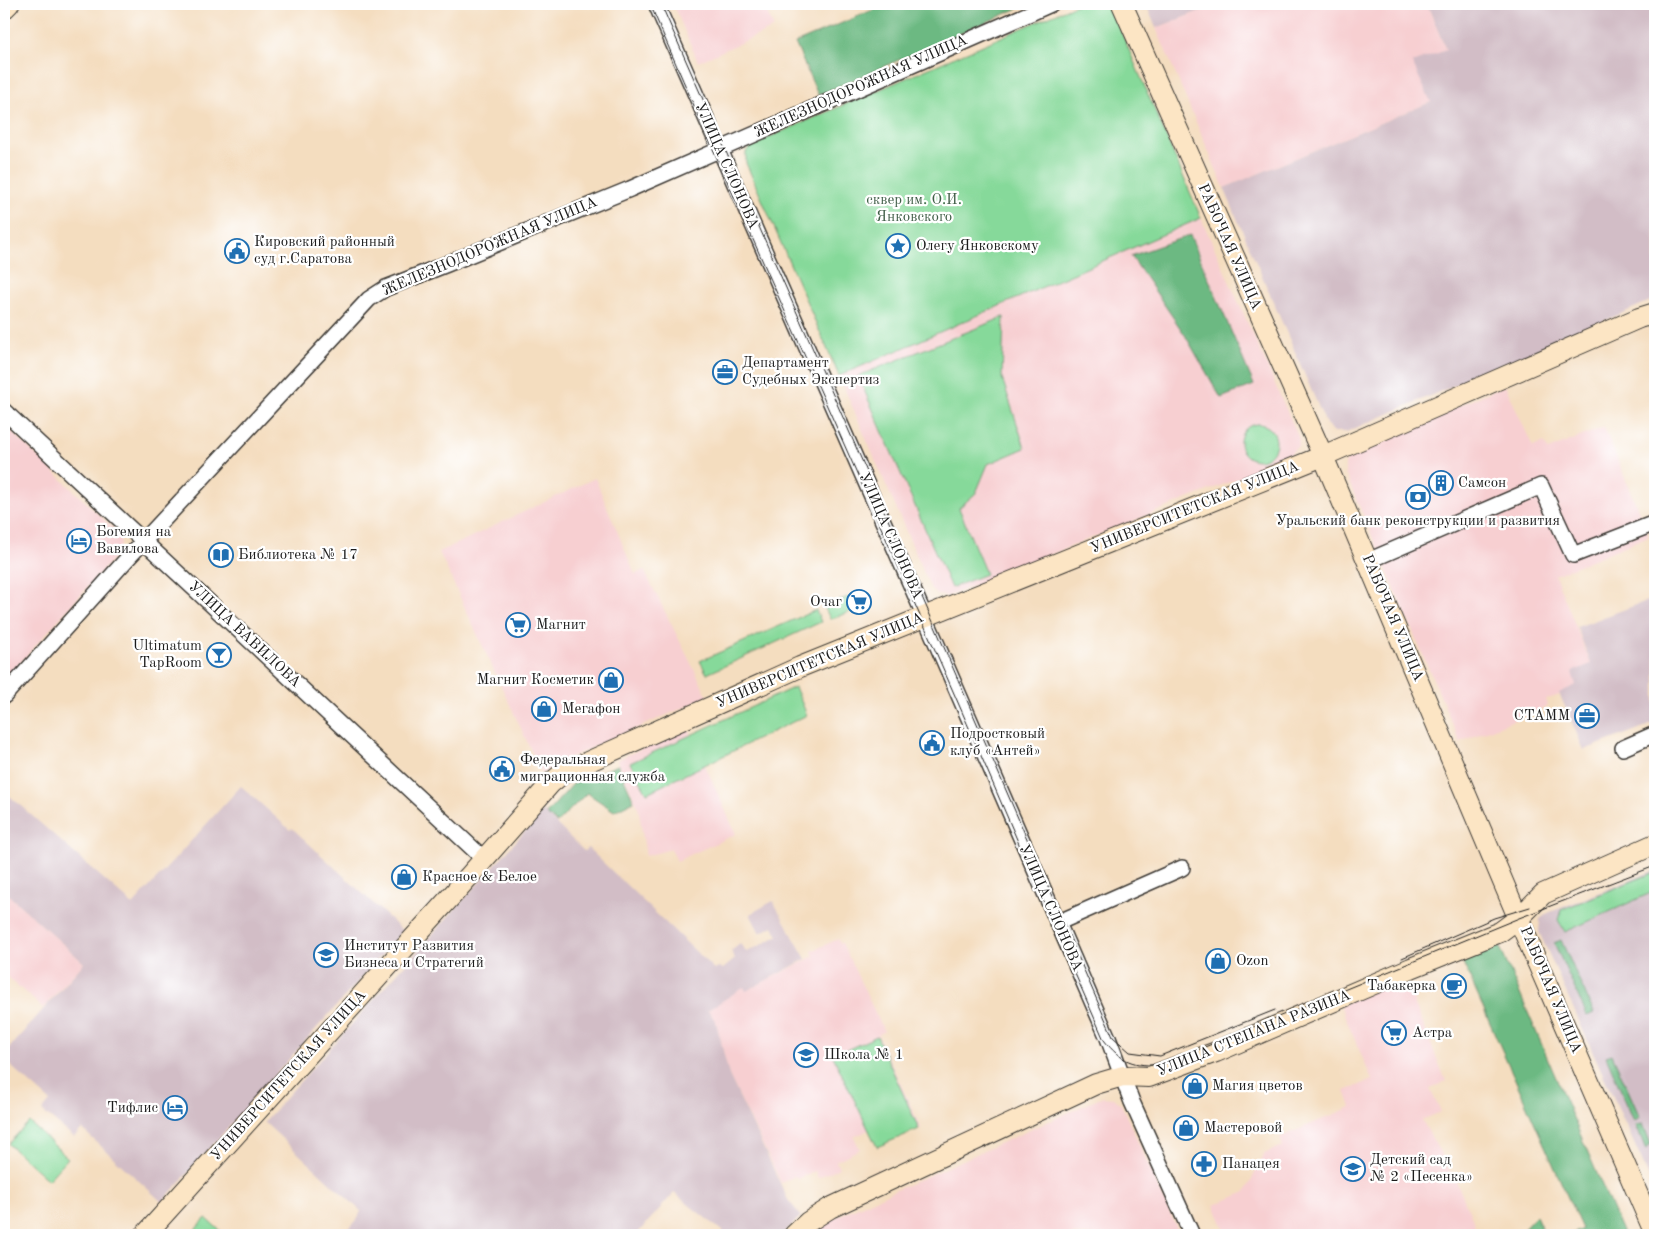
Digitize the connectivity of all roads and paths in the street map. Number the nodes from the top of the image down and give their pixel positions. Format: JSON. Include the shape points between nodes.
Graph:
{"nodes":[{"id":1,"x":9,"y":4,"type":"edge"},
{"id":2,"x":656,"y":4,"type":"edge"},
{"id":3,"x":1051,"y":4,"type":"edge"},
{"id":4,"x":1122,"y":4,"type":"edge"},
{"id":5,"x":4,"y":10,"type":"edge"},
{"id":6,"x":718,"y":150,"type":"junction"},
{"id":7,"x":1655,"y":313,"type":"edge"},
{"id":8,"x":4,"y":411,"type":"edge"},
{"id":9,"x":1323,"y":456,"type":"junction"},
{"id":10,"x":1655,"y":523,"type":"edge"},
{"id":11,"x":143,"y":542,"type":"junction"},
{"id":12,"x":1368,"y":561,"type":"junction"},
{"id":13,"x":925,"y":617,"type":"junction"},
{"id":14,"x":4,"y":696,"type":"edge"},
{"id":15,"x":1655,"y":734,"type":"edge"},
{"id":16,"x":1623,"y":748,"type":"dead end"},
{"id":17,"x":1655,"y":844,"type":"edge"},
{"id":18,"x":484,"y":859,"type":"junction"},
{"id":19,"x":1182,"y":868,"type":"dead end"},
{"id":20,"x":1519,"y":918,"type":"junction"},
{"id":21,"x":1056,"y":923,"type":"junction"},
{"id":22,"x":1123,"y":1076,"type":"junction"},
{"id":23,"x":1655,"y":1234,"type":"edge"},
{"id":24,"x":145,"y":1235,"type":"edge"},
{"id":25,"x":794,"y":1235,"type":"edge"},
{"id":26,"x":1192,"y":1235,"type":"edge"}],
"edges":[{"from":1,"to":5,"type":"main road"},
{"from":2,"to":6,"type":"street","name":"УЛИЦА СЛОНОВА"},
{"from":3,"to":6,"type":"street","name":"ЖЕЛЕЗНОДОРОЖНАЯ УЛИЦА"},
{"from":4,"to":9,"type":"main road","name":"РАБОЧАЯ УЛИЦА"},
{"from":6,"to":11,"type":"street","name":"ЖЕЛЕЗНОДОРОЖНАЯ УЛИЦА","via":[[386,288],[369,298]]},
{"from":6,"to":13,"type":"street","name":"УЛИЦА СЛОНОВА"},
{"from":7,"to":9,"type":"main road","name":"УНИВЕРСИТЕТСКАЯ УЛИЦА"},
{"from":8,"to":11,"type":"street","name":"УЛИЦА ВАВИЛОВА"},
{"from":9,"to":12,"type":"main road","name":"РАБОЧАЯ УЛИЦА"},
{"from":9,"to":13,"type":"main road","name":"УНИВЕРСИТЕТСКАЯ УЛИЦА"},
{"from":10,"to":12,"type":"street","via":[[1574,555],[1541,486]]},
{"from":11,"to":14,"type":"street","name":"ЖЕЛЕЗНОДОРОЖНАЯ УЛИЦА"},
{"from":11,"to":18,"type":"street","name":"УЛИЦА ВАВИЛОВА"},
{"from":12,"to":20,"type":"main road","name":"РАБОЧАЯ УЛИЦА"},
{"from":13,"to":18,"type":"main road","name":"УНИВЕРСИТЕТСКАЯ УЛИЦА","via":[[800,667],[562,772]]},
{"from":13,"to":21,"type":"street","name":"УЛИЦА СЛОНОВА"},
{"from":15,"to":16,"type":"street"},
{"from":17,"to":20,"type":"main road","name":"УЛИЦА СТЕПАНА РАЗИНА","via":[[1543,894]]},
{"from":18,"to":24,"type":"main road","name":"УНИВЕРСИТЕТСКАЯ УЛИЦА"},
{"from":19,"to":21,"type":"street"},
{"from":20,"to":22,"type":"main road","name":"УЛИЦА СТЕПАНА РАЗИНА","via":[[1500,932],[1216,1052],[1149,1077]]},
{"from":20,"to":23,"type":"main road","name":"РАБОЧАЯ УЛИЦА"},
{"from":21,"to":22,"type":"street","name":"УЛИЦА СЛОНОВА"},
{"from":22,"to":25,"type":"main road","name":"УЛИЦА СТЕПАНА РАЗИНА","via":[[1096,1084],[830,1208]]},
{"from":22,"to":26,"type":"street","name":"УЛИЦА СЛОНОВА"}]}
